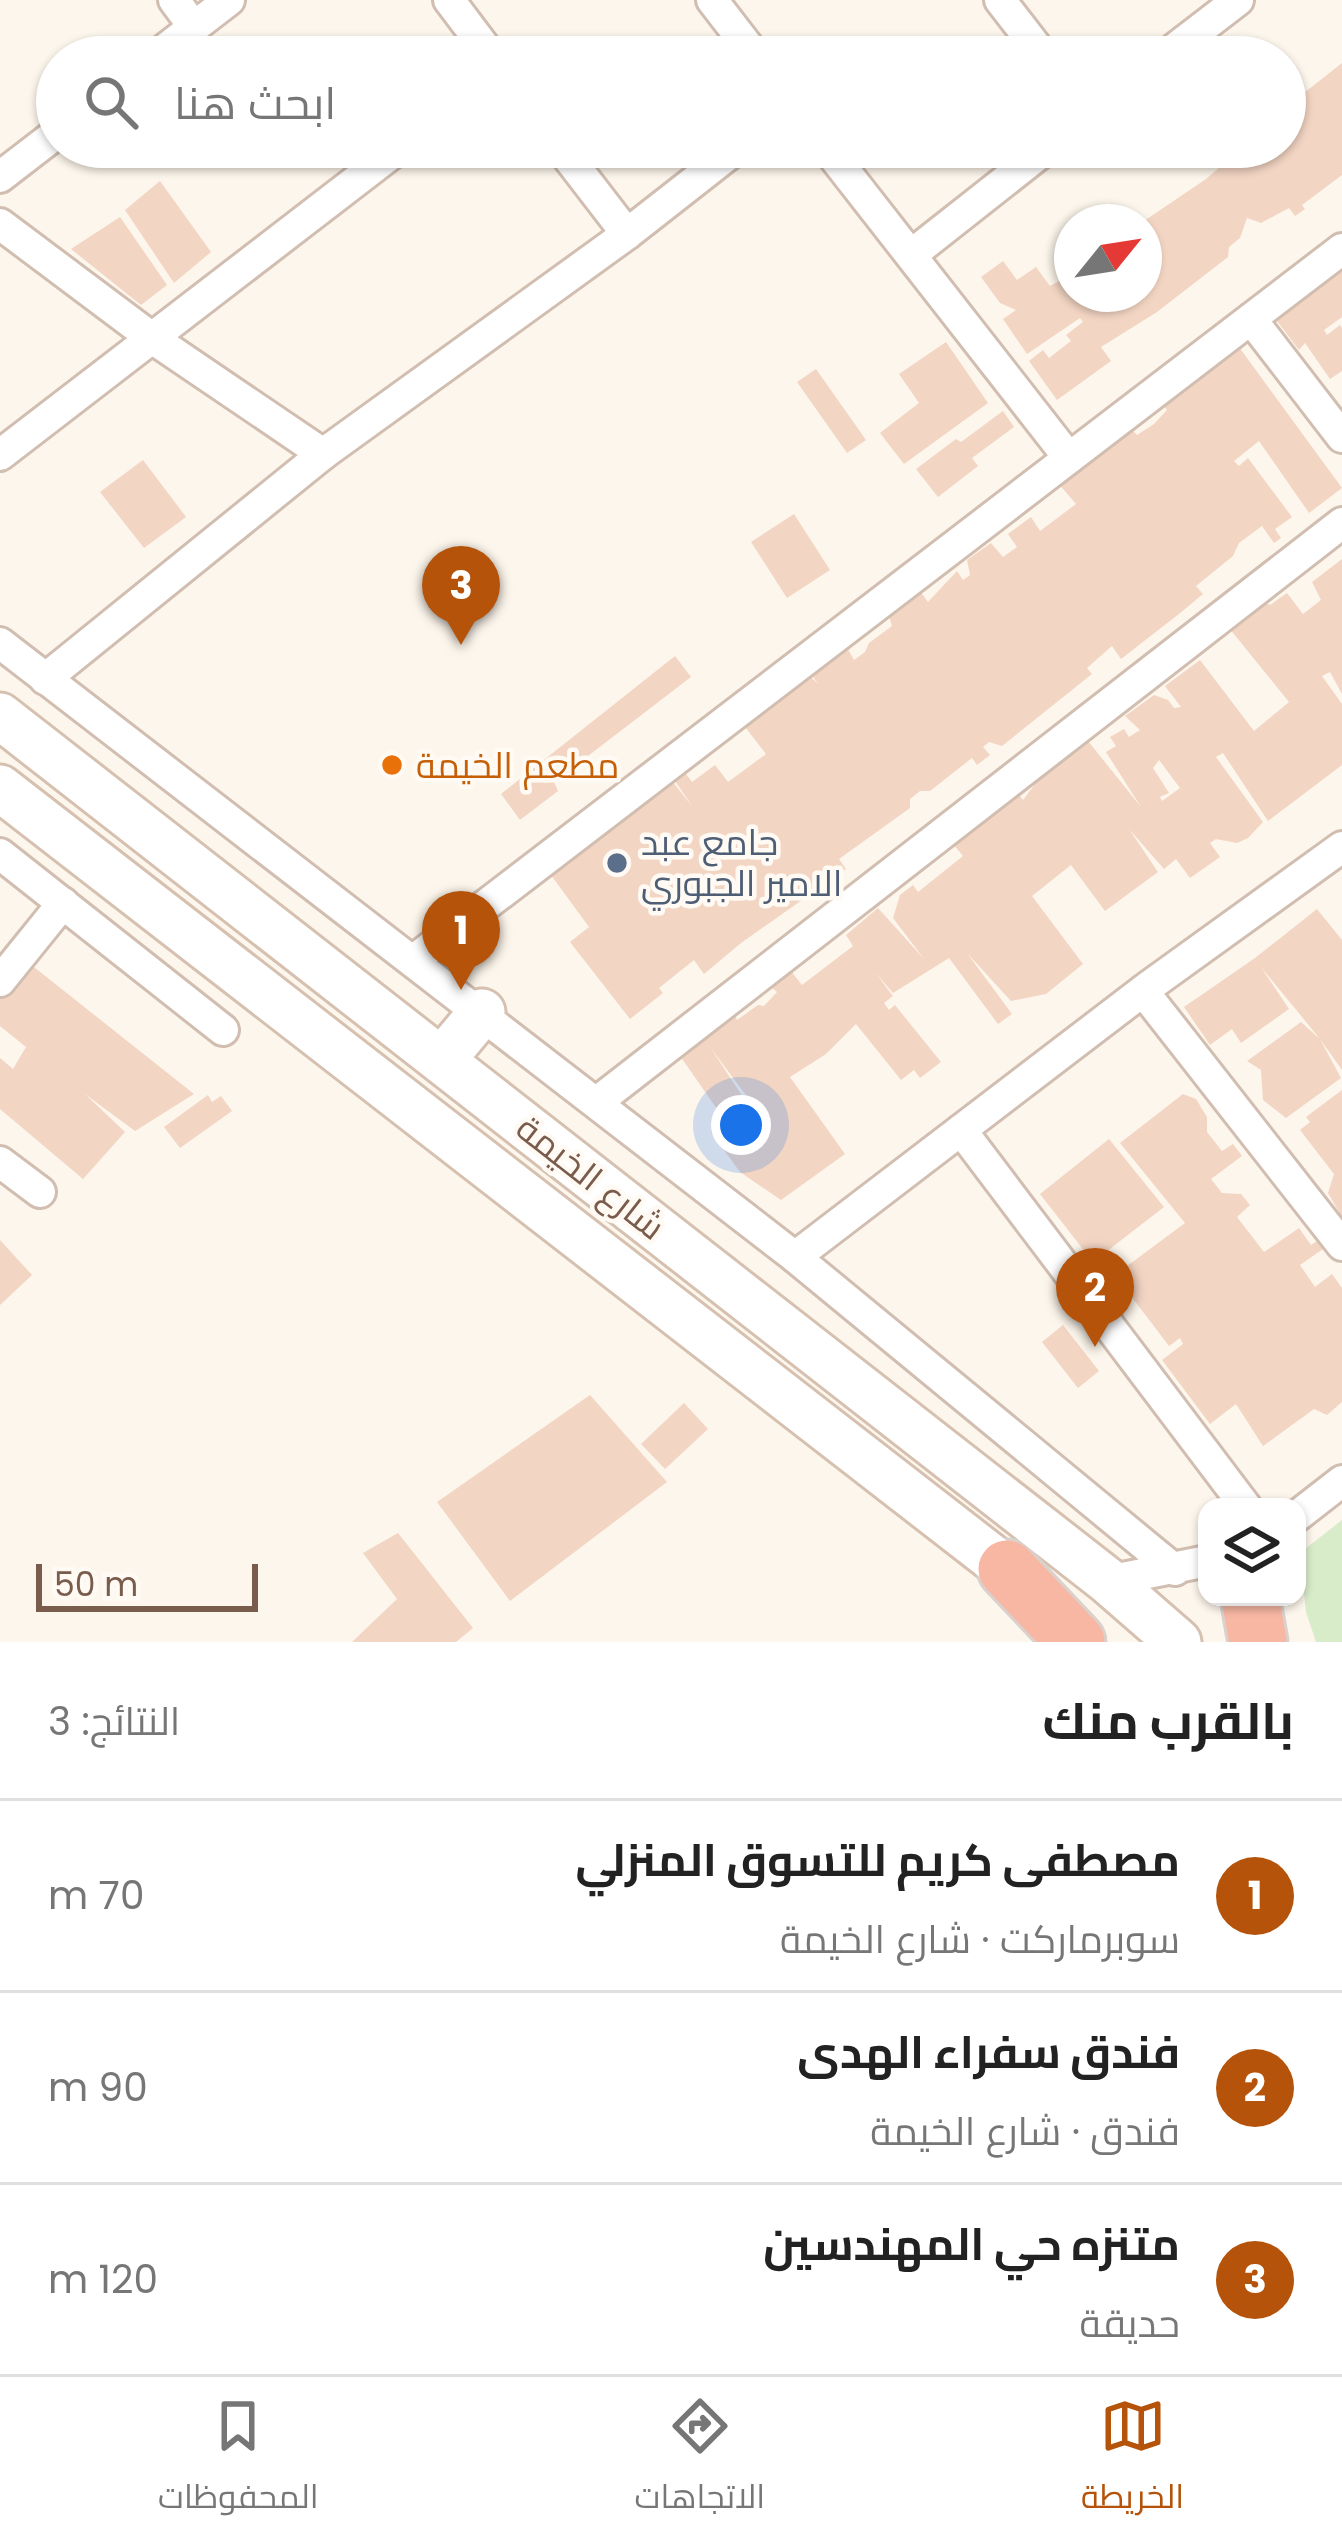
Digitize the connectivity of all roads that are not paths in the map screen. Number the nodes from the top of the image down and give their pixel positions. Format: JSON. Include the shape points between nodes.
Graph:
{"nodes":[{"id":1,"x":174,"y":0,"type":"edge"},
{"id":2,"x":229,"y":0,"type":"edge"},
{"id":3,"x":449,"y":0,"type":"edge"},
{"id":4,"x":712,"y":0,"type":"edge"},
{"id":5,"x":1000,"y":0,"type":"edge"},
{"id":6,"x":1238,"y":0,"type":"edge"},
{"id":7,"x":194,"y":27,"type":"junction"},
{"id":8,"x":182,"y":36,"type":"edge"},
{"id":9,"x":476,"y":36,"type":"edge"},
{"id":10,"x":740,"y":36,"type":"edge"},
{"id":11,"x":1028,"y":36,"type":"edge"},
{"id":12,"x":1191,"y":36,"type":"edge"},
{"id":13,"x":36,"y":149,"type":"edge"},
{"id":14,"x":373,"y":168,"type":"edge"},
{"id":15,"x":576,"y":168,"type":"edge"},
{"id":16,"x":711,"y":168,"type":"edge"},
{"id":17,"x":842,"y":168,"type":"edge"},
{"id":18,"x":1021,"y":168,"type":"edge"},
{"id":19,"x":0,"y":177,"type":"edge"},
{"id":20,"x":0,"y":224,"type":"edge"},
{"id":21,"x":626,"y":234,"type":"junction"},
{"id":22,"x":1342,"y":249,"type":"edge"},
{"id":23,"x":910,"y":255,"type":"junction"},
{"id":24,"x":1251,"y":319,"type":"junction"},
{"id":25,"x":152,"y":338,"type":"junction"},
{"id":26,"x":1342,"y":437,"type":"edge"},
{"id":27,"x":323,"y":454,"type":"junction"},
{"id":28,"x":0,"y":455,"type":"edge"},
{"id":29,"x":1069,"y":458,"type":"junction"},
{"id":30,"x":1342,"y":523,"type":"edge"},
{"id":31,"x":0,"y":644,"type":"edge"},
{"id":32,"x":45,"y":680,"type":"junction"},
{"id":33,"x":0,"y":716,"type":"edge"},
{"id":34,"x":0,"y":788,"type":"edge"},
{"id":35,"x":1342,"y":847,"type":"edge"},
{"id":36,"x":0,"y":854,"type":"edge"},
{"id":37,"x":214,"y":883,"type":"junction"},
{"id":38,"x":63,"y":903,"type":"junction"},
{"id":39,"x":180,"y":928,"type":"junction"},
{"id":40,"x":414,"y":960,"type":"junction"},
{"id":41,"x":0,"y":981,"type":"edge"},
{"id":42,"x":1143,"y":991,"type":"junction"},
{"id":43,"x":354,"y":992,"type":"junction"},
{"id":44,"x":482,"y":1012,"type":"junction"},
{"id":45,"x":223,"y":1030,"type":"dead end"},
{"id":46,"x":318,"y":1035,"type":"junction"},
{"id":47,"x":442,"y":1060,"type":"junction"},
{"id":48,"x":597,"y":1102,"type":"junction"},
{"id":49,"x":961,"y":1130,"type":"junction"},
{"id":50,"x":0,"y":1162,"type":"edge"},
{"id":51,"x":40,"y":1192,"type":"dead end"},
{"id":52,"x":1342,"y":1246,"type":"edge"},
{"id":53,"x":795,"y":1257,"type":"junction"},
{"id":54,"x":1342,"y":1481,"type":"edge"},
{"id":55,"x":1239,"y":1498,"type":"edge"},
{"id":56,"x":1306,"y":1509,"type":"edge"},
{"id":57,"x":1198,"y":1564,"type":"edge"},
{"id":58,"x":1007,"y":1569,"type":"junction"},
{"id":59,"x":1175,"y":1570,"type":"junction"},
{"id":60,"x":1108,"y":1581,"type":"junction"},
{"id":61,"x":1247,"y":1606,"type":"edge"},
{"id":62,"x":1251,"y":1606,"type":"edge"},
{"id":63,"x":1076,"y":1642,"type":"edge"},
{"id":64,"x":1100,"y":1642,"type":"edge"},
{"id":65,"x":1178,"y":1642,"type":"edge"},
{"id":66,"x":1241,"y":1642,"type":"edge"},
{"id":67,"x":1258,"y":1642,"type":"edge"}],
"edges":[{"from":1,"to":7,"type":"street"},
{"from":2,"to":7,"type":"street"},
{"from":3,"to":9,"type":"street"},
{"from":4,"to":10,"type":"street"},
{"from":5,"to":11,"type":"street"},
{"from":6,"to":12,"type":"street"},
{"from":7,"to":8,"type":"street"},
{"from":13,"to":19,"type":"street"},
{"from":14,"to":25,"type":"street"},
{"from":15,"to":21,"type":"street"},
{"from":16,"to":21,"type":"street"},
{"from":17,"to":23,"type":"street"},
{"from":18,"to":23,"type":"street"},
{"from":20,"to":25,"type":"street"},
{"from":21,"to":27,"type":"street"},
{"from":22,"to":24,"type":"street"},
{"from":23,"to":29,"type":"street"},
{"from":24,"to":26,"type":"street"},
{"from":24,"to":29,"type":"street"},
{"from":25,"to":27,"type":"street"},
{"from":25,"to":28,"type":"street"},
{"from":27,"to":32,"type":"street"},
{"from":29,"to":40,"type":"street"},
{"from":30,"to":48,"type":"street"},
{"from":31,"to":32,"type":"street"},
{"from":32,"to":40,"type":"street"},
{"from":33,"to":37,"type":"street","name":"شارع الخيمة"},
{"from":34,"to":39,"type":"street","name":"شارع الخيمة"},
{"from":35,"to":42,"type":"street"},
{"from":36,"to":38,"type":"street"},
{"from":37,"to":39,"type":"street","via":[[202,909]]},
{"from":37,"to":43,"type":"street","name":"شارع الخيمة"},
{"from":38,"to":41,"type":"street"},
{"from":38,"to":45,"type":"street"},
{"from":39,"to":46,"type":"street","name":"شارع الخيمة"},
{"from":40,"to":44,"type":"street"},
{"from":42,"to":49,"type":"street"},
{"from":42,"to":52,"type":"street"},
{"from":43,"to":46,"type":"street","via":[[330,1009]]},
{"from":43,"to":47,"type":"street","name":"شارع الخيمة"},
{"from":44,"to":47,"type":"street"},
{"from":44,"to":48,"type":"street"},
{"from":46,"to":58,"type":"street","name":"شارع الخيمة"},
{"from":47,"to":60,"type":"street","name":"شارع الخيمة"},
{"from":48,"to":53,"type":"street"},
{"from":49,"to":53,"type":"street"},
{"from":49,"to":55,"type":"street"},
{"from":50,"to":51,"type":"street"},
{"from":53,"to":59,"type":"street"},
{"from":54,"to":56,"type":"street"},
{"from":57,"to":59,"type":"street"},
{"from":58,"to":63,"type":"highway"},
{"from":58,"to":64,"type":"street","name":"شارع الخيمة"},
{"from":59,"to":60,"type":"street"},
{"from":60,"to":65,"type":"street","name":"شارع الخيمة"},
{"from":61,"to":66,"type":"street"},
{"from":62,"to":67,"type":"highway"}]}
